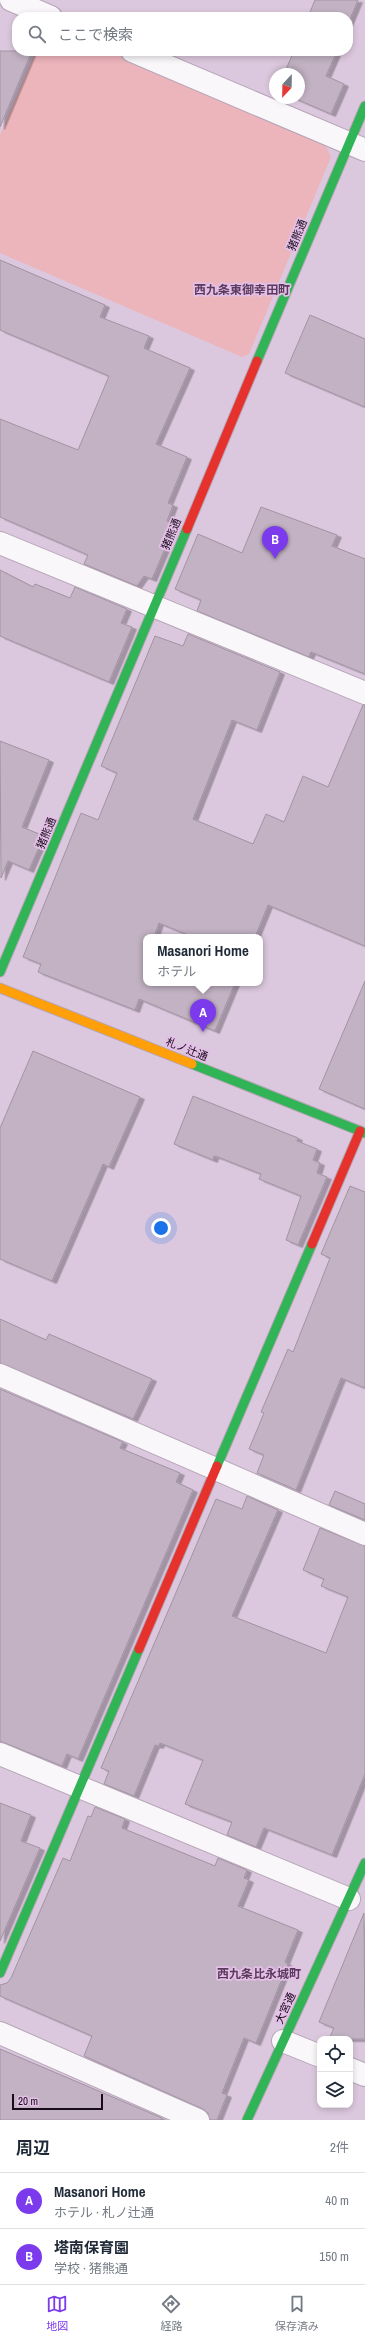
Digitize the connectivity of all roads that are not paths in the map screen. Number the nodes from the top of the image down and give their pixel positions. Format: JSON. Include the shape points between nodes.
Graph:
{"nodes":[{"id":1,"x":11,"y":0,"type":"edge"},
{"id":2,"x":39,"y":12,"type":"edge"},
{"id":3,"x":144,"y":56,"type":"edge"},
{"id":4,"x":365,"y":106,"type":"edge"},
{"id":5,"x":357,"y":146,"type":"edge"},
{"id":6,"x":0,"y":543,"type":"edge"},
{"id":7,"x":154,"y":606,"type":"junction"},
{"id":8,"x":365,"y":694,"type":"edge"},
{"id":9,"x":0,"y":972,"type":"edge"},
{"id":10,"x":0,"y":988,"type":"edge"},
{"id":11,"x":362,"y":1132,"type":"edge"},
{"id":12,"x":0,"y":1375,"type":"edge"},
{"id":13,"x":216,"y":1469,"type":"junction"},
{"id":14,"x":365,"y":1534,"type":"edge"},
{"id":15,"x":0,"y":1754,"type":"edge"},
{"id":16,"x":78,"y":1787,"type":"junction"},
{"id":17,"x":365,"y":1863,"type":"edge"},
{"id":18,"x":348,"y":1899,"type":"junction"},
{"id":19,"x":0,"y":1973,"type":"edge"},
{"id":20,"x":0,"y":2032,"type":"edge"},
{"id":21,"x":283,"y":2041,"type":"junction"},
{"id":22,"x":317,"y":2055,"type":"edge"},
{"id":23,"x":353,"y":2070,"type":"edge"},
{"id":24,"x":365,"y":2075,"type":"edge"},
{"id":25,"x":198,"y":2120,"type":"edge"},
{"id":26,"x":247,"y":2120,"type":"edge"}],
"edges":[{"from":1,"to":2,"type":"street"},
{"from":3,"to":5,"type":"street"},
{"from":4,"to":5,"type":"street","name":"猪熊通"},
{"from":5,"to":7,"type":"street","name":"猪熊通"},
{"from":6,"to":7,"type":"street"},
{"from":7,"to":8,"type":"street"},
{"from":7,"to":9,"type":"street","name":"猪熊通"},
{"from":10,"to":11,"type":"street","name":"札ノ辻通"},
{"from":11,"to":13,"type":"street"},
{"from":12,"to":13,"type":"street"},
{"from":13,"to":14,"type":"street"},
{"from":13,"to":16,"type":"street"},
{"from":15,"to":16,"type":"street"},
{"from":16,"to":18,"type":"street"},
{"from":16,"to":19,"type":"street"},
{"from":17,"to":18,"type":"street","name":"大宮通"},
{"from":18,"to":21,"type":"street","name":"大宮通"},
{"from":20,"to":25,"type":"street"},
{"from":21,"to":22,"type":"street"},
{"from":21,"to":26,"type":"street","name":"大宮通"},
{"from":23,"to":24,"type":"street"}]}
